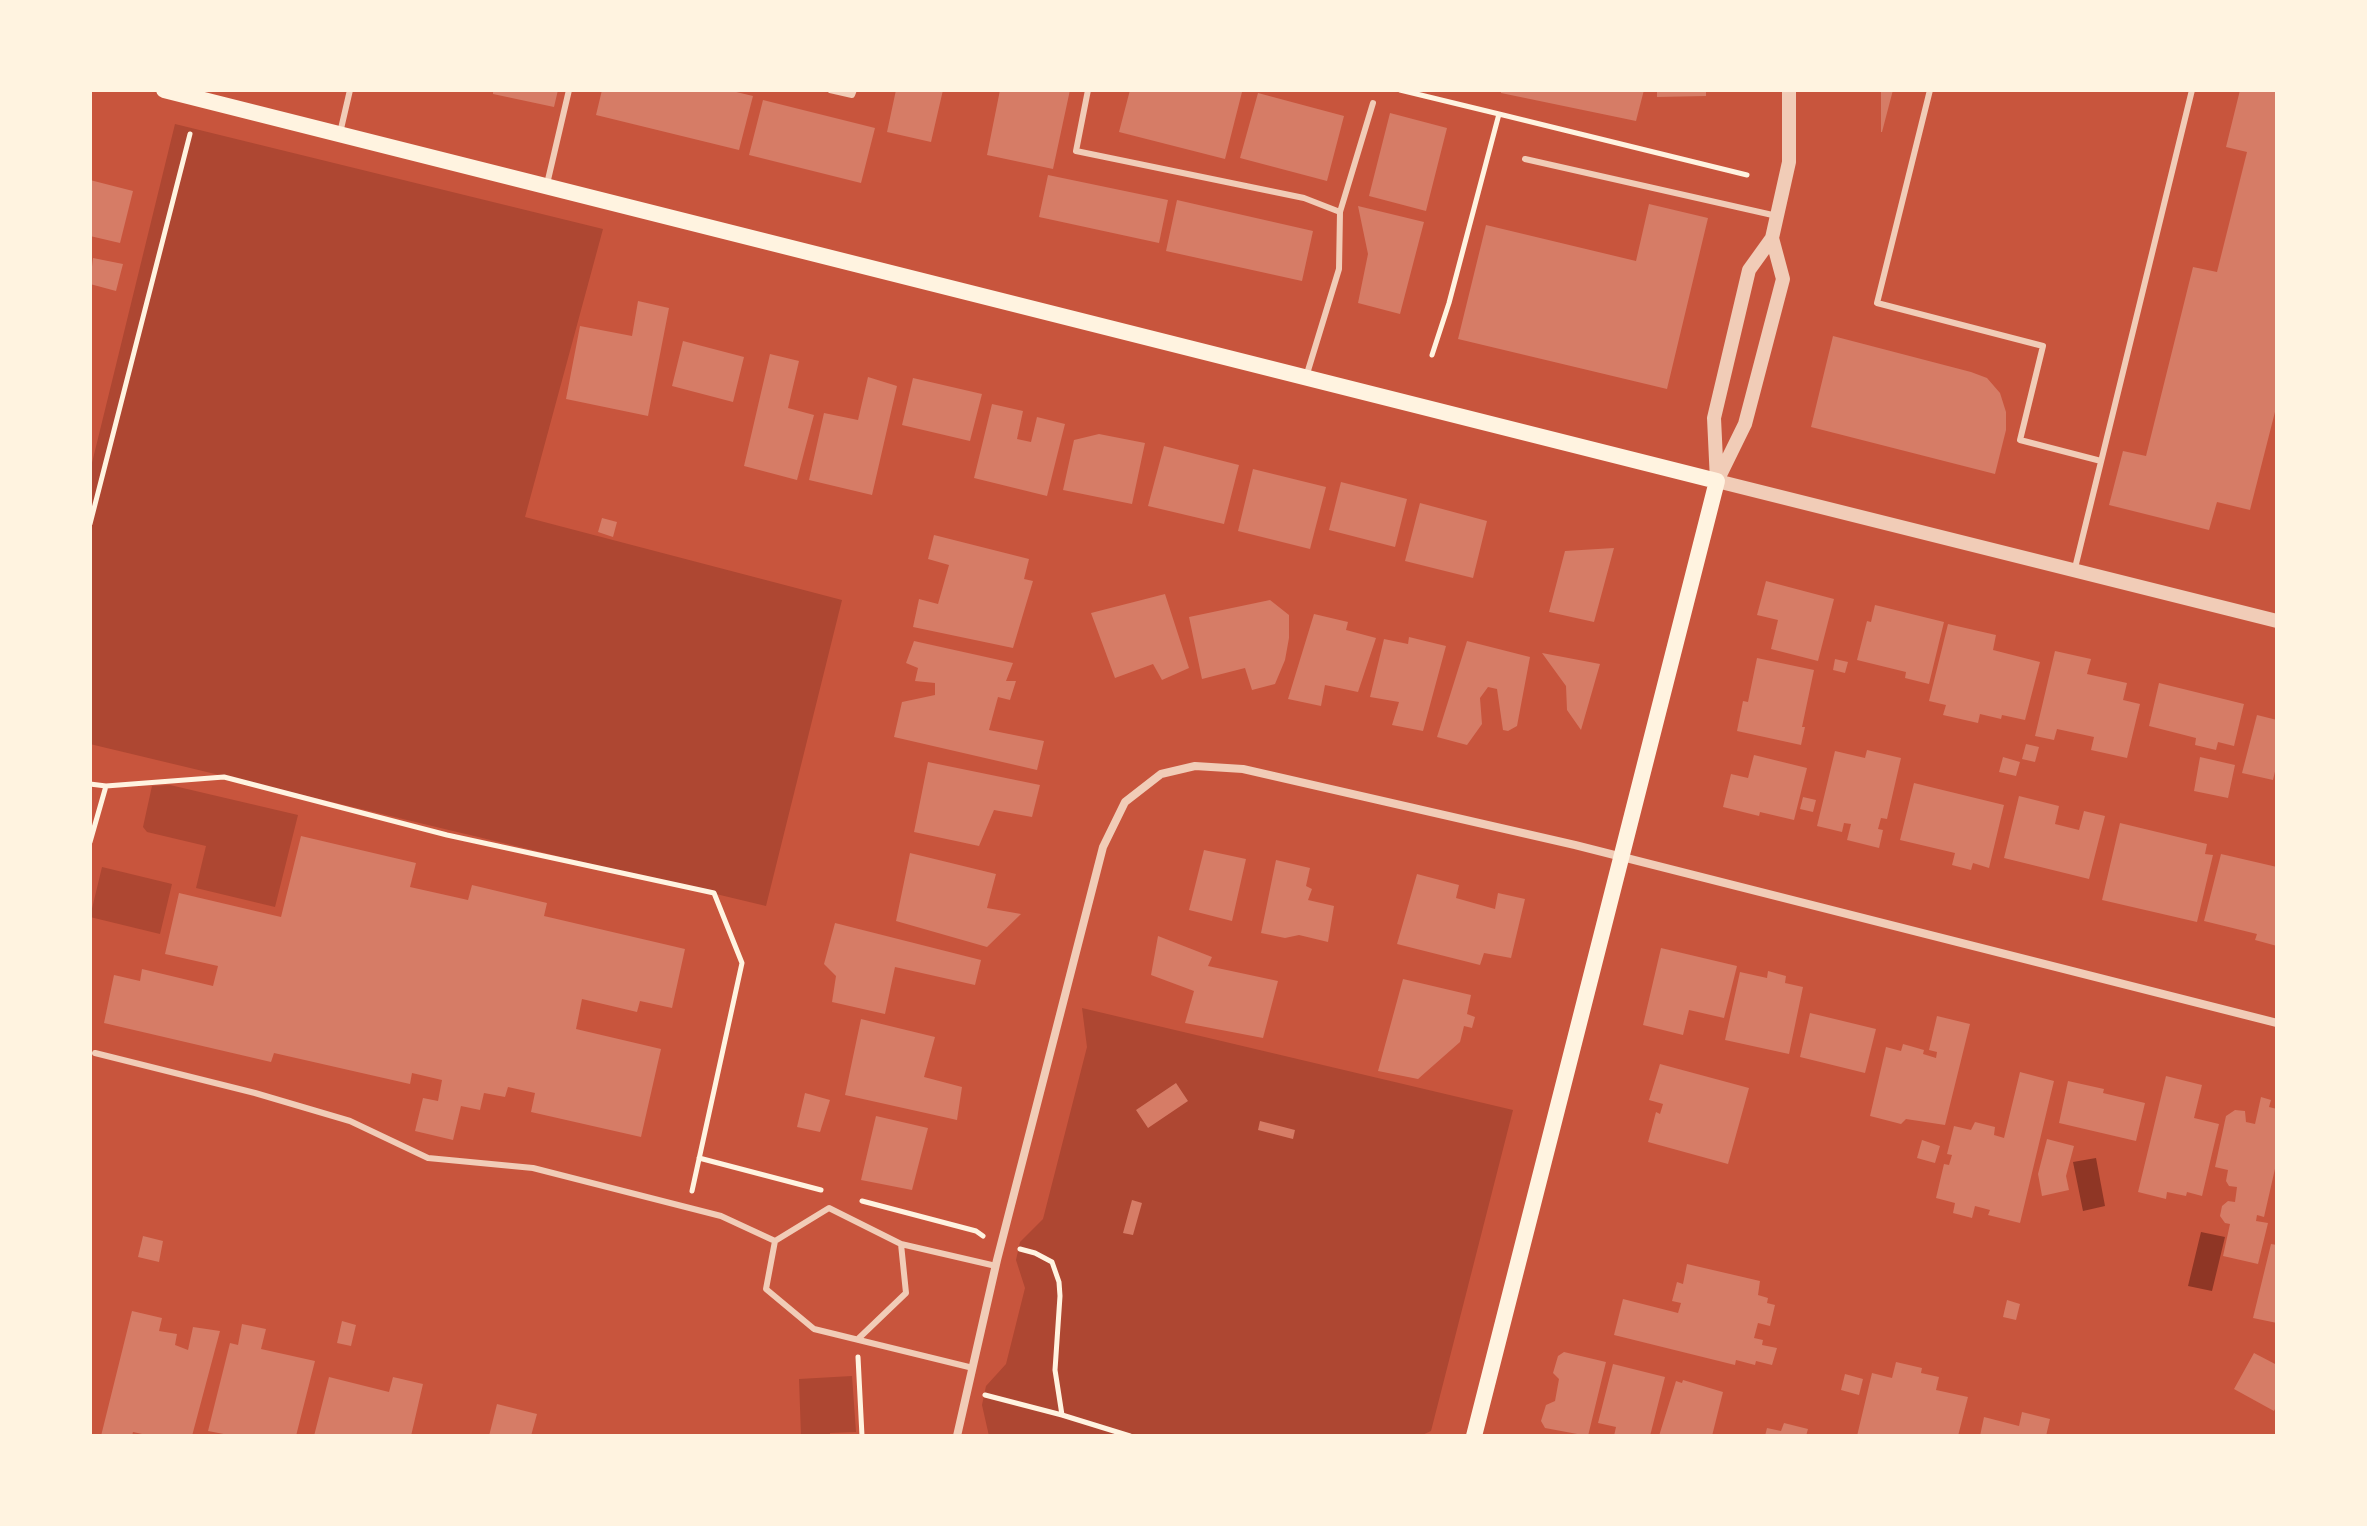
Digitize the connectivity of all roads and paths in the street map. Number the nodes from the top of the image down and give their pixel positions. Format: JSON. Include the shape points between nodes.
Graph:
{"nodes":[{"id":1,"x":164,"y":90,"type":"edge"},
{"id":2,"x":350,"y":90,"type":"edge"},
{"id":3,"x":569,"y":90,"type":"edge"},
{"id":4,"x":830,"y":90,"type":"edge"},
{"id":5,"x":854,"y":90,"type":"edge"},
{"id":6,"x":1088,"y":90,"type":"edge"},
{"id":7,"x":1400,"y":90,"type":"edge"},
{"id":8,"x":1789,"y":90,"type":"edge"},
{"id":9,"x":1930,"y":90,"type":"edge"},
{"id":10,"x":2192,"y":90,"type":"edge"},
{"id":11,"x":1373,"y":103,"type":"dead end"},
{"id":12,"x":1499,"y":114,"type":"junction"},
{"id":13,"x":340,"y":133,"type":"junction"},
{"id":14,"x":190,"y":134,"type":"dead end"},
{"id":15,"x":1525,"y":159,"type":"dead end"},
{"id":16,"x":1747,"y":175,"type":"dead end"},
{"id":17,"x":547,"y":186,"type":"junction"},
{"id":18,"x":1340,"y":212,"type":"junction"},
{"id":19,"x":1777,"y":216,"type":"junction"},
{"id":20,"x":1772,"y":238,"type":"junction"},
{"id":21,"x":1432,"y":355,"type":"dead end"},
{"id":22,"x":1306,"y":377,"type":"junction"},
{"id":23,"x":2101,"y":461,"type":"junction"},
{"id":24,"x":1717,"y":481,"type":"junction"},
{"id":25,"x":90,"y":524,"type":"edge"},
{"id":26,"x":2074,"y":571,"type":"junction"},
{"id":27,"x":2277,"y":621,"type":"edge"},
{"id":28,"x":90,"y":784,"type":"edge"},
{"id":29,"x":106,"y":786,"type":"junction"},
{"id":30,"x":90,"y":842,"type":"edge"},
{"id":31,"x":1620,"y":856,"type":"junction"},
{"id":32,"x":2277,"y":1023,"type":"edge"},
{"id":33,"x":95,"y":1053,"type":"dead end"},
{"id":34,"x":688,"y":1207,"type":"junction"},
{"id":35,"x":775,"y":1241,"type":"junction"},
{"id":36,"x":901,"y":1244,"type":"junction"},
{"id":37,"x":1019,"y":1249,"type":"dead end"},
{"id":38,"x":996,"y":1266,"type":"junction"},
{"id":39,"x":858,"y":1339,"type":"junction"},
{"id":40,"x":973,"y":1368,"type":"junction"},
{"id":41,"x":979,"y":1393,"type":"dead end"},
{"id":42,"x":1062,"y":1415,"type":"junction"},
{"id":43,"x":862,"y":1436,"type":"edge"},
{"id":44,"x":957,"y":1436,"type":"edge"},
{"id":45,"x":1130,"y":1436,"type":"edge"},
{"id":46,"x":1474,"y":1436,"type":"edge"}],
"edges":[{"from":1,"to":13,"type":"main road"},
{"from":2,"to":13,"type":"lane"},
{"from":3,"to":17,"type":"lane"},
{"from":4,"to":5,"type":"lane","via":[[852,95]]},
{"from":6,"to":18,"type":"lane","via":[[1076,151],[1304,198]]},
{"from":7,"to":12,"type":"path"},
{"from":8,"to":19,"type":"street","via":[[1789,162]]},
{"from":9,"to":23,"type":"lane","via":[[1877,303],[2043,346],[2020,440]]},
{"from":10,"to":23,"type":"lane"},
{"from":11,"to":18,"type":"lane"},
{"from":12,"to":16,"type":"path"},
{"from":12,"to":21,"type":"path"},
{"from":13,"to":17,"type":"main road"},
{"from":14,"to":25,"type":"path"},
{"from":15,"to":19,"type":"lane"},
{"from":17,"to":22,"type":"main road"},
{"from":18,"to":22,"type":"lane","via":[[1339,269]]},
{"from":19,"to":20,"type":"street"},
{"from":20,"to":24,"type":"street","via":[[1749,270],[1714,418]]},
{"from":20,"to":24,"type":"street","via":[[1783,279],[1745,424]]},
{"from":22,"to":24,"type":"main road"},
{"from":23,"to":26,"type":"lane"},
{"from":24,"to":26,"type":"street"},
{"from":24,"to":31,"type":"main road"},
{"from":26,"to":27,"type":"street"},
{"from":28,"to":29,"type":"path"},
{"from":29,"to":30,"type":"path"},
{"from":29,"to":34,"type":"path","via":[[224,777],[447,835],[714,893],[742,963]]},
{"from":31,"to":32,"type":"street"},
{"from":31,"to":38,"type":"street","via":[[1243,769],[1195,766],[1161,774],[1125,802],[1103,847]]},
{"from":31,"to":46,"type":"main road"},
{"from":33,"to":34,"type":"lane","via":[[350,1121],[428,1158],[533,1168]]},
{"from":34,"to":35,"type":"lane"},
{"from":35,"to":36,"type":"lane","via":[[829,1208]]},
{"from":35,"to":39,"type":"lane","via":[[766,1289],[814,1329]]},
{"from":36,"to":38,"type":"lane"},
{"from":36,"to":39,"type":"lane","via":[[906,1293]]},
{"from":37,"to":42,"type":"path","via":[[1052,1262],[1059,1282],[1055,1370]]},
{"from":38,"to":40,"type":"street"},
{"from":39,"to":40,"type":"lane"},
{"from":39,"to":43,"type":"path"},
{"from":40,"to":44,"type":"street"},
{"from":41,"to":42,"type":"path"},
{"from":42,"to":45,"type":"path"}]}
